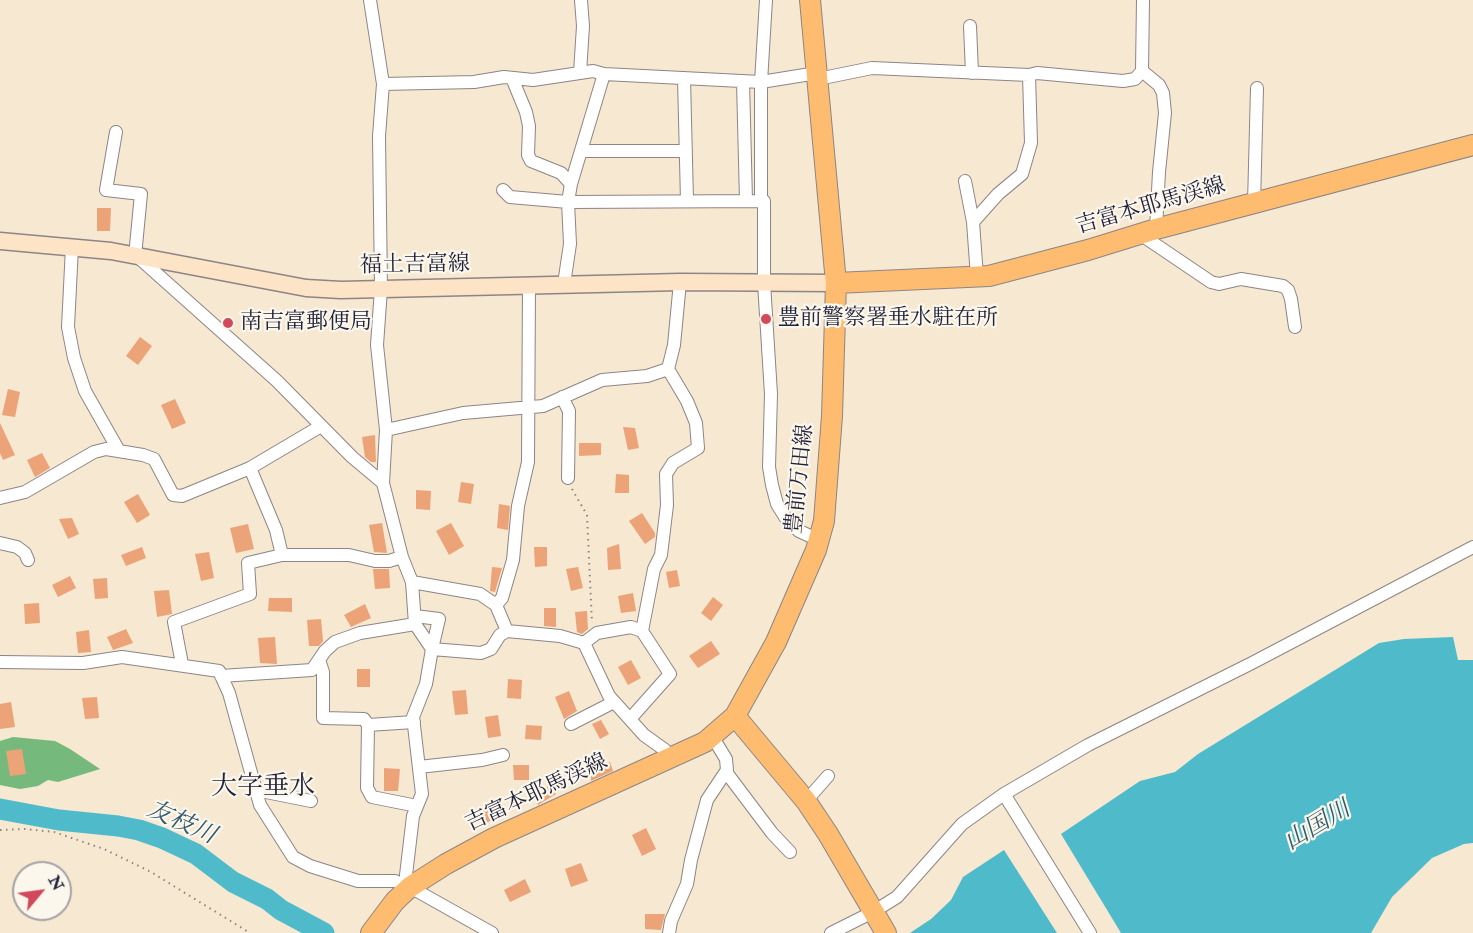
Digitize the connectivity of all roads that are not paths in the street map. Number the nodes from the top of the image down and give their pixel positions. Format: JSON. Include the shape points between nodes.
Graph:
{"nodes":[{"id":1,"x":370,"y":0,"type":"edge"},
{"id":2,"x":580,"y":0,"type":"edge"},
{"id":3,"x":766,"y":0,"type":"edge"},
{"id":4,"x":810,"y":0,"type":"edge"},
{"id":5,"x":1143,"y":0,"type":"edge"},
{"id":6,"x":970,"y":26,"type":"dead end"},
{"id":7,"x":1142,"y":71,"type":"junction"},
{"id":8,"x":580,"y":73,"type":"junction"},
{"id":9,"x":972,"y":73,"type":"junction"},
{"id":10,"x":604,"y":74,"type":"junction"},
{"id":11,"x":1029,"y":75,"type":"junction"},
{"id":12,"x":818,"y":76,"type":"junction"},
{"id":13,"x":512,"y":78,"type":"junction"},
{"id":14,"x":684,"y":78,"type":"junction"},
{"id":15,"x":743,"y":81,"type":"junction"},
{"id":16,"x":761,"y":82,"type":"junction"},
{"id":17,"x":383,"y":84,"type":"junction"},
{"id":18,"x":1257,"y":88,"type":"dead end"},
{"id":19,"x":116,"y":132,"type":"dead end"},
{"id":20,"x":1473,"y":145,"type":"edge"},
{"id":21,"x":581,"y":151,"type":"junction"},
{"id":22,"x":686,"y":151,"type":"junction"},
{"id":23,"x":965,"y":181,"type":"dead end"},
{"id":24,"x":571,"y":184,"type":"junction"},
{"id":25,"x":503,"y":190,"type":"dead end"},
{"id":26,"x":687,"y":201,"type":"junction"},
{"id":27,"x":746,"y":201,"type":"junction"},
{"id":28,"x":761,"y":201,"type":"junction"},
{"id":29,"x":568,"y":202,"type":"junction"},
{"id":30,"x":1254,"y":204,"type":"junction"},
{"id":31,"x":973,"y":222,"type":"junction"},
{"id":32,"x":1148,"y":231,"type":"junction"},
{"id":33,"x":0,"y":241,"type":"edge"},
{"id":34,"x":72,"y":248,"type":"junction"},
{"id":35,"x":137,"y":257,"type":"junction"},
{"id":36,"x":977,"y":277,"type":"junction"},
{"id":37,"x":680,"y":282,"type":"junction"},
{"id":38,"x":764,"y":283,"type":"junction"},
{"id":39,"x":836,"y":283,"type":"junction"},
{"id":40,"x":564,"y":284,"type":"junction"},
{"id":41,"x":529,"y":286,"type":"junction"},
{"id":42,"x":381,"y":289,"type":"junction"},
{"id":43,"x":1295,"y":327,"type":"dead end"},
{"id":44,"x":668,"y":369,"type":"junction"},
{"id":45,"x":562,"y":397,"type":"junction"},
{"id":46,"x":528,"y":407,"type":"junction"},
{"id":47,"x":321,"y":426,"type":"junction"},
{"id":48,"x":386,"y":430,"type":"junction"},
{"id":49,"x":119,"y":451,"type":"junction"},
{"id":50,"x":250,"y":468,"type":"junction"},
{"id":51,"x":568,"y":478,"type":"road end"},
{"id":52,"x":383,"y":483,"type":"junction"},
{"id":53,"x":0,"y":498,"type":"edge"},
{"id":54,"x":819,"y":540,"type":"junction"},
{"id":55,"x":0,"y":543,"type":"edge"},
{"id":56,"x":1473,"y":547,"type":"edge"},
{"id":57,"x":282,"y":555,"type":"junction"},
{"id":58,"x":402,"y":556,"type":"junction"},
{"id":59,"x":28,"y":560,"type":"dead end"},
{"id":60,"x":412,"y":582,"type":"junction"},
{"id":61,"x":496,"y":605,"type":"junction"},
{"id":62,"x":415,"y":620,"type":"junction"},
{"id":63,"x":507,"y":631,"type":"junction"},
{"id":64,"x":642,"y":631,"type":"junction"},
{"id":65,"x":588,"y":640,"type":"junction"},
{"id":66,"x":432,"y":648,"type":"junction"},
{"id":67,"x":319,"y":660,"type":"junction"},
{"id":68,"x":0,"y":662,"type":"edge"},
{"id":69,"x":182,"y":664,"type":"junction"},
{"id":70,"x":221,"y":676,"type":"junction"},
{"id":71,"x":614,"y":702,"type":"junction"},
{"id":72,"x":735,"y":716,"type":"junction"},
{"id":73,"x":630,"y":719,"type":"junction"},
{"id":74,"x":414,"y":722,"type":"junction"},
{"id":75,"x":571,"y":724,"type":"dead end"},
{"id":76,"x":368,"y":725,"type":"junction"},
{"id":77,"x":712,"y":736,"type":"junction"},
{"id":78,"x":502,"y":754,"type":"dead end"},
{"id":79,"x":671,"y":758,"type":"junction"},
{"id":80,"x":419,"y":767,"type":"junction"},
{"id":81,"x":726,"y":772,"type":"junction"},
{"id":82,"x":828,"y":776,"type":"dead end"},
{"id":83,"x":256,"y":790,"type":"junction"},
{"id":84,"x":1004,"y":794,"type":"junction"},
{"id":85,"x":311,"y":801,"type":"dead end"},
{"id":86,"x":806,"y":801,"type":"junction"},
{"id":87,"x":417,"y":806,"type":"junction"},
{"id":88,"x":790,"y":852,"type":"dead end"},
{"id":89,"x":410,"y":887,"type":"junction"},
{"id":90,"x":880,"y":922,"type":"edge"},
{"id":91,"x":371,"y":933,"type":"edge"},
{"id":92,"x":492,"y":933,"type":"edge"},
{"id":93,"x":669,"y":933,"type":"edge"},
{"id":94,"x":831,"y":933,"type":"edge"},
{"id":95,"x":1090,"y":933,"type":"edge"}],
"edges":[{"from":1,"to":17,"type":"street"},
{"from":2,"to":8,"type":"street"},
{"from":3,"to":16,"type":"street"},
{"from":4,"to":12,"type":"main road","name":"豊前万田線"},
{"from":5,"to":7,"type":"street"},
{"from":6,"to":9,"type":"street"},
{"from":7,"to":11,"type":"street","via":[[1135,79],[1123,81]]},
{"from":7,"to":32,"type":"street","via":[[1159,85],[1165,113]]},
{"from":8,"to":10,"type":"street"},
{"from":8,"to":13,"type":"street","via":[[533,80]]},
{"from":9,"to":11,"type":"street"},
{"from":9,"to":12,"type":"street","via":[[872,68]]},
{"from":10,"to":14,"type":"street"},
{"from":10,"to":21,"type":"street"},
{"from":11,"to":31,"type":"street","via":[[1031,143],[1022,174]]},
{"from":12,"to":16,"type":"street"},
{"from":12,"to":39,"type":"main road","name":"豊前万田線"},
{"from":13,"to":17,"type":"street"},
{"from":13,"to":24,"type":"street","via":[[526,112],[531,161],[561,173]]},
{"from":14,"to":15,"type":"street"},
{"from":14,"to":22,"type":"street"},
{"from":15,"to":16,"type":"street"},
{"from":15,"to":27,"type":"street"},
{"from":16,"to":28,"type":"street"},
{"from":17,"to":42,"type":"street","via":[[379,136]]},
{"from":18,"to":30,"type":"street"},
{"from":19,"to":35,"type":"street","via":[[106,190],[141,194]]},
{"from":20,"to":30,"type":"main road","name":"吉富本耶馬渓線"},
{"from":21,"to":22,"type":"street"},
{"from":21,"to":24,"type":"street"},
{"from":22,"to":26,"type":"street"},
{"from":23,"to":31,"type":"street"},
{"from":24,"to":29,"type":"street"},
{"from":25,"to":29,"type":"street","via":[[510,197]]},
{"from":26,"to":27,"type":"street"},
{"from":26,"to":29,"type":"street"},
{"from":27,"to":28,"type":"street"},
{"from":28,"to":38,"type":"street"},
{"from":29,"to":40,"type":"street","via":[[570,244]]},
{"from":30,"to":32,"type":"main road","name":"吉富本耶馬渓線"},
{"from":31,"to":36,"type":"street"},
{"from":32,"to":36,"type":"main road","name":"吉富本耶馬渓線"},
{"from":32,"to":43,"type":"street","via":[[1211,282],[1241,279],[1282,286],[1291,299]]},
{"from":33,"to":34,"type":"main road","name":"福土吉富線"},
{"from":34,"to":35,"type":"main road","name":"福土吉富線"},
{"from":34,"to":49,"type":"street","via":[[68,327],[74,358],[85,391]]},
{"from":35,"to":42,"type":"main road","name":"福土吉富線","via":[[306,288]]},
{"from":35,"to":47,"type":"street","via":[[277,381]]},
{"from":36,"to":39,"type":"main road","name":"吉富本耶馬渓線"},
{"from":37,"to":38,"type":"main road","name":"福土吉富線"},
{"from":37,"to":40,"type":"main road","name":"福土吉富線"},
{"from":37,"to":44,"type":"street"},
{"from":38,"to":39,"type":"main road","name":"福土吉富線"},
{"from":38,"to":54,"type":"street","via":[[772,485],[787,520]]},
{"from":39,"to":54,"type":"main road","name":"豊前万田線","via":[[832,416]]},
{"from":40,"to":41,"type":"main road","name":"福土吉富線"},
{"from":41,"to":42,"type":"main road","name":"福土吉富線"},
{"from":41,"to":46,"type":"street"},
{"from":42,"to":48,"type":"street","via":[[376,345]]},
{"from":44,"to":45,"type":"street","via":[[647,376],[602,380]]},
{"from":44,"to":64,"type":"street","via":[[696,423],[698,448],[673,463],[666,474],[661,555],[654,569]]},
{"from":45,"to":46,"type":"street","via":[[543,406]]},
{"from":45,"to":51,"type":"street","via":[[569,411]]},
{"from":46,"to":48,"type":"street","via":[[464,413]]},
{"from":46,"to":61,"type":"street","via":[[528,462],[518,506],[513,560],[502,598]]},
{"from":47,"to":50,"type":"street"},
{"from":47,"to":52,"type":"street"},
{"from":48,"to":52,"type":"street"},
{"from":49,"to":50,"type":"street","via":[[154,459],[173,495],[182,496]]},
{"from":49,"to":53,"type":"street","via":[[94,452],[25,492]]},
{"from":50,"to":57,"type":"street"},
{"from":52,"to":58,"type":"street"},
{"from":54,"to":72,"type":"main road","name":"豊前万田線","via":[[776,642]]},
{"from":55,"to":59,"type":"street","via":[[17,547]]},
{"from":56,"to":84,"type":"street","via":[[1088,745]]},
{"from":57,"to":58,"type":"street","via":[[349,555],[375,561]]},
{"from":57,"to":69,"type":"street","via":[[248,563],[250,594],[174,622]]},
{"from":58,"to":60,"type":"street"},
{"from":60,"to":61,"type":"street","via":[[480,594]]},
{"from":60,"to":62,"type":"street"},
{"from":61,"to":63,"type":"street"},
{"from":62,"to":66,"type":"street"},
{"from":62,"to":66,"type":"street","via":[[439,619]]},
{"from":62,"to":67,"type":"street","via":[[335,642]]},
{"from":63,"to":65,"type":"street"},
{"from":63,"to":66,"type":"street","via":[[491,649],[481,653]]},
{"from":64,"to":65,"type":"street","via":[[631,627],[597,633]]},
{"from":64,"to":73,"type":"street","via":[[670,674]]},
{"from":65,"to":71,"type":"street"},
{"from":66,"to":74,"type":"street"},
{"from":67,"to":70,"type":"street","via":[[312,670]]},
{"from":67,"to":76,"type":"street","via":[[322,718],[364,719]]},
{"from":68,"to":69,"type":"street","via":[[83,663],[122,657]]},
{"from":69,"to":70,"type":"street","via":[[219,671]]},
{"from":70,"to":83,"type":"street"},
{"from":71,"to":73,"type":"street"},
{"from":71,"to":75,"type":"street"},
{"from":72,"to":77,"type":"main road","name":"吉富本耶馬渓線"},
{"from":72,"to":86,"type":"main road"},
{"from":73,"to":79,"type":"street"},
{"from":74,"to":76,"type":"street"},
{"from":74,"to":80,"type":"street"},
{"from":76,"to":87,"type":"street","via":[[367,788],[372,797]]},
{"from":77,"to":79,"type":"main road","name":"吉富本耶馬渓線"},
{"from":77,"to":81,"type":"street","via":[[726,759]]},
{"from":78,"to":80,"type":"street"},
{"from":79,"to":89,"type":"main road","name":"吉富本耶馬渓線","via":[[494,838]]},
{"from":80,"to":87,"type":"street","via":[[422,794]]},
{"from":81,"to":88,"type":"street"},
{"from":81,"to":93,"type":"street","via":[[708,800],[687,884]]},
{"from":82,"to":86,"type":"street"},
{"from":83,"to":85,"type":"street"},
{"from":83,"to":89,"type":"street","via":[[260,805],[293,857],[358,881],[395,881]]},
{"from":84,"to":90,"type":"street","via":[[962,824],[897,897]]},
{"from":84,"to":95,"type":"street"},
{"from":86,"to":90,"type":"main road"},
{"from":87,"to":89,"type":"street","via":[[406,874]]},
{"from":89,"to":91,"type":"main road","name":"吉富本耶馬渓線"},
{"from":89,"to":92,"type":"street"},
{"from":90,"to":94,"type":"street"}]}
